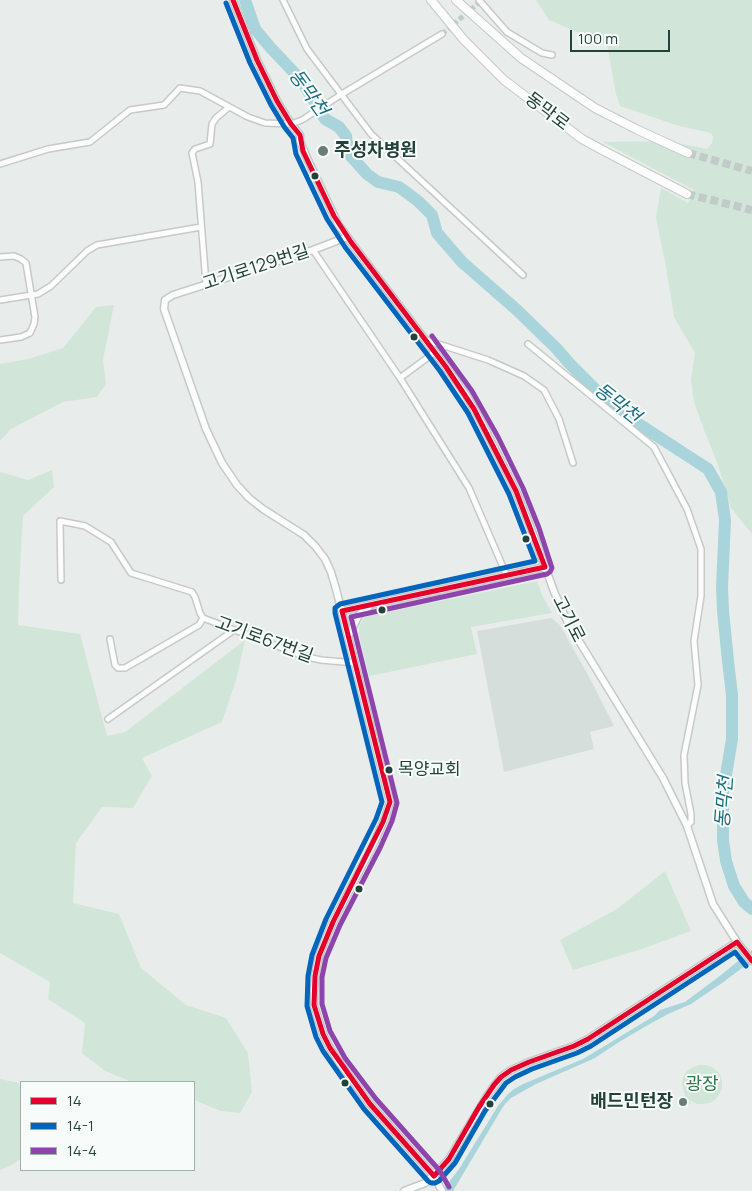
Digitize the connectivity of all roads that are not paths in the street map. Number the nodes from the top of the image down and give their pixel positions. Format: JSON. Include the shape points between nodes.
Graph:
{"nodes":[{"id":1,"x":233,"y":0,"type":"edge"},
{"id":2,"x":283,"y":0,"type":"edge"},
{"id":3,"x":431,"y":0,"type":"edge"},
{"id":4,"x":456,"y":0,"type":"edge"},
{"id":5,"x":481,"y":0,"type":"edge"},
{"id":6,"x":442,"y":34,"type":"tunnel mouth"},
{"id":7,"x":552,"y":55,"type":"dead end"},
{"id":8,"x":342,"y":94,"type":"junction"},
{"id":9,"x":229,"y":107,"type":"junction"},
{"id":10,"x":291,"y":124,"type":"junction"},
{"id":11,"x":688,"y":153,"type":"tunnel mouth"},
{"id":12,"x":0,"y":164,"type":"edge"},
{"id":13,"x":686,"y":194,"type":"tunnel mouth"},
{"id":14,"x":201,"y":227,"type":"junction"},
{"id":15,"x":347,"y":237,"type":"junction"},
{"id":16,"x":313,"y":250,"type":"junction"},
{"id":17,"x":0,"y":257,"type":"edge"},
{"id":18,"x":523,"y":275,"type":"dead end"},
{"id":19,"x":206,"y":284,"type":"junction"},
{"id":20,"x":31,"y":295,"type":"junction"},
{"id":21,"x":0,"y":300,"type":"edge"},
{"id":22,"x":0,"y":340,"type":"edge"},
{"id":23,"x":426,"y":340,"type":"junction"},
{"id":24,"x":528,"y":344,"type":"dead end"},
{"id":25,"x":435,"y":352,"type":"junction"},
{"id":26,"x":400,"y":378,"type":"junction"},
{"id":27,"x":573,"y":463,"type":"dead end"},
{"id":28,"x":545,"y":567,"type":"junction"},
{"id":29,"x":506,"y":574,"type":"junction"},
{"id":30,"x":61,"y":580,"type":"dead end"},
{"id":31,"x":373,"y":604,"type":"junction"},
{"id":32,"x":342,"y":611,"type":"junction"},
{"id":33,"x":203,"y":618,"type":"junction"},
{"id":34,"x":234,"y":630,"type":"junction"},
{"id":35,"x":349,"y":635,"type":"junction"},
{"id":36,"x":110,"y":639,"type":"dead end"},
{"id":37,"x":355,"y":663,"type":"junction"},
{"id":38,"x":108,"y":719,"type":"dead end"},
{"id":39,"x":687,"y":826,"type":"junction"},
{"id":40,"x":737,"y":942,"type":"junction"},
{"id":41,"x":752,"y":961,"type":"edge"},
{"id":42,"x":434,"y":1176,"type":"junction"},
{"id":43,"x":441,"y":1189,"type":"edge"},
{"id":44,"x":404,"y":1191,"type":"edge"}],
"edges":[{"from":1,"to":10,"type":"street","name":"고기로","via":[[257,60]]},
{"from":2,"to":8,"type":"street","via":[[307,49]]},
{"from":3,"to":13,"type":"main road","name":"동막로","via":[[464,40],[504,80],[582,139]]},
{"from":4,"to":11,"type":"main road","name":"동막로","via":[[521,58],[595,108]]},
{"from":5,"to":7,"type":"street","via":[[507,32]]},
{"from":6,"to":8,"type":"street"},
{"from":8,"to":10,"type":"street"},
{"from":8,"to":18,"type":"street","via":[[372,134]]},
{"from":9,"to":10,"type":"street","via":[[265,123]]},
{"from":9,"to":12,"type":"street","via":[[200,91],[180,88],[164,106],[130,110],[90,142],[48,149]]},
{"from":9,"to":14,"type":"street","via":[[212,124],[210,144],[194,149],[192,154],[198,182]]},
{"from":10,"to":15,"type":"street","name":"고기로","via":[[300,135],[303,151],[318,184]]},
{"from":14,"to":19,"type":"street"},
{"from":14,"to":20,"type":"street","via":[[97,246],[87,251],[52,286]]},
{"from":15,"to":16,"type":"street","name":"고기로129번길"},
{"from":15,"to":23,"type":"street","name":"고기로"},
{"from":16,"to":19,"type":"street","name":"고기로129번길"},
{"from":16,"to":26,"type":"street"},
{"from":17,"to":20,"type":"street","via":[[14,256],[26,263]]},
{"from":19,"to":32,"type":"street","name":"고기로129번길","via":[[173,295],[165,300],[164,308],[206,429],[237,485],[262,509],[304,535],[325,559]]},
{"from":20,"to":21,"type":"street"},
{"from":20,"to":22,"type":"street","via":[[34,324],[30,333]]},
{"from":23,"to":25,"type":"street","name":"고기로"},
{"from":23,"to":27,"type":"street","via":[[488,360],[524,376],[544,390],[559,419]]},
{"from":24,"to":39,"type":"street","via":[[654,447],[687,509],[701,549],[701,596],[694,641],[698,685],[684,755],[691,814],[691,822]]},
{"from":25,"to":26,"type":"street"},
{"from":25,"to":28,"type":"street","name":"고기로","via":[[466,395],[491,440],[516,491]]},
{"from":26,"to":29,"type":"street","via":[[468,488]]},
{"from":28,"to":29,"type":"street"},
{"from":28,"to":39,"type":"street","name":"고기로","via":[[568,624],[663,778]]},
{"from":29,"to":31,"type":"street"},
{"from":30,"to":33,"type":"street","name":"고기로67번길","via":[[60,521],[85,526],[107,539],[131,573],[192,592]]},
{"from":31,"to":32,"type":"street"},
{"from":31,"to":35,"type":"street","via":[[358,614]]},
{"from":32,"to":35,"type":"street"},
{"from":33,"to":34,"type":"street","name":"고기로67번길"},
{"from":33,"to":36,"type":"street","via":[[199,626],[126,668],[115,665]]},
{"from":34,"to":37,"type":"street","name":"고기로67번길","via":[[314,659]]},
{"from":34,"to":38,"type":"street"},
{"from":35,"to":37,"type":"street"},
{"from":37,"to":42,"type":"street","via":[[390,802],[319,956],[314,1005],[323,1034],[339,1062],[370,1104]]},
{"from":39,"to":40,"type":"street","name":"고기로","via":[[713,904]]},
{"from":40,"to":41,"type":"street","name":"고기로"},
{"from":40,"to":42,"type":"street","via":[[588,1039],[511,1070],[483,1101],[449,1159]]},
{"from":42,"to":43,"type":"street"},
{"from":42,"to":44,"type":"street"}]}
